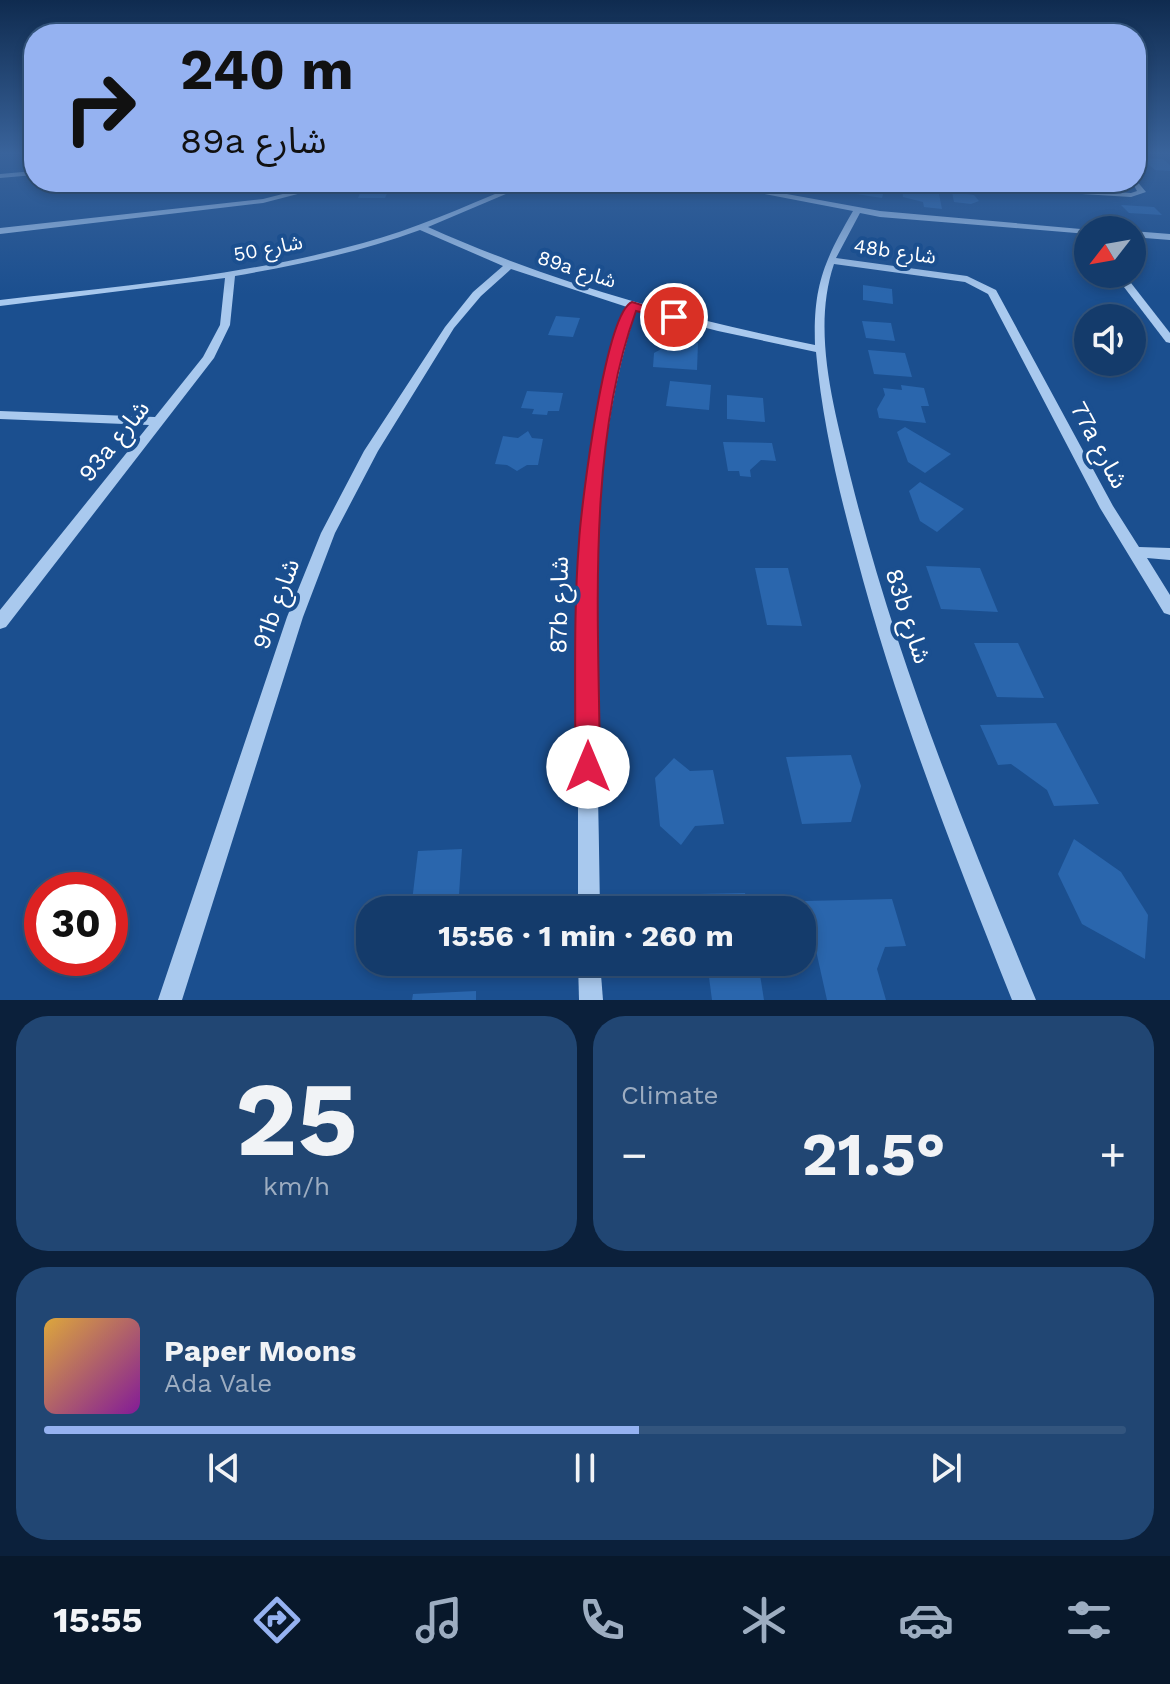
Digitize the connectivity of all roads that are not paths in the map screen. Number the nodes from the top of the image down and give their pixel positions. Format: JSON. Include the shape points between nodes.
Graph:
{"nodes":[{"id":1,"x":264,"y":201,"type":"edge"},
{"id":2,"x":484,"y":201,"type":"edge"},
{"id":3,"x":804,"y":201,"type":"edge"},
{"id":4,"x":852,"y":210,"type":"junction"},
{"id":5,"x":421,"y":227,"type":"junction"},
{"id":6,"x":1074,"y":230,"type":"edge"},
{"id":7,"x":0,"y":231,"type":"edge"},
{"id":8,"x":1146,"y":235,"type":"edge"},
{"id":9,"x":1170,"y":237,"type":"edge"},
{"id":10,"x":829,"y":260,"type":"junction"},
{"id":11,"x":509,"y":266,"type":"junction"},
{"id":12,"x":230,"y":274,"type":"junction"},
{"id":13,"x":956,"y":278,"type":"joint"},
{"id":14,"x":1130,"y":288,"type":"edge"},
{"id":15,"x":0,"y":303,"type":"edge"},
{"id":16,"x":632,"y":306,"type":"junction"},
{"id":17,"x":1170,"y":340,"type":"edge"},
{"id":18,"x":821,"y":350,"type":"junction"},
{"id":19,"x":0,"y":415,"type":"edge"},
{"id":20,"x":158,"y":421,"type":"junction"},
{"id":21,"x":1133,"y":552,"type":"junction"},
{"id":22,"x":1170,"y":554,"type":"edge"},
{"id":23,"x":1170,"y":608,"type":"edge"},
{"id":24,"x":0,"y":622,"type":"edge"},
{"id":25,"x":589,"y":896,"type":"edge"},
{"id":26,"x":590,"y":976,"type":"edge"},
{"id":27,"x":170,"y":1000,"type":"edge"},
{"id":28,"x":591,"y":1000,"type":"edge"},
{"id":29,"x":1024,"y":1000,"type":"edge"}],
"edges":[{"from":1,"to":7,"type":"street"},
{"from":2,"to":5,"type":"street","name":"شارع 50"},
{"from":3,"to":4,"type":"street"},
{"from":4,"to":6,"type":"street"},
{"from":4,"to":10,"type":"street","name":"83b شارع"},
{"from":5,"to":11,"type":"street","name":"89a شارع"},
{"from":5,"to":12,"type":"street","name":"شارع 50","via":[[325,255]]},
{"from":8,"to":9,"type":"street"},
{"from":10,"to":13,"type":"street","name":"48b شارع"},
{"from":10,"to":18,"type":"street","name":"83b شارع"},
{"from":11,"to":16,"type":"street","name":"89a شارع"},
{"from":11,"to":27,"type":"street","name":"91b شارع","via":[[477,294],[444,336],[371,451],[328,533],[295,617]]},
{"from":12,"to":15,"type":"street","name":"شارع 50"},
{"from":12,"to":20,"type":"street","name":"93a شارع","via":[[229,310],[218,341]]},
{"from":13,"to":21,"type":"street","name":"77a شارع","via":[[992,292]]},
{"from":14,"to":17,"type":"street"},
{"from":16,"to":18,"type":"street","name":"89a شارع"},
{"from":16,"to":25,"type":"street","name":"87b شارع","via":[[620,335],[604,410],[588,542]]},
{"from":18,"to":29,"type":"street","name":"83b شارع","via":[[848,498],[878,607],[928,754]]},
{"from":19,"to":20,"type":"street"},
{"from":20,"to":24,"type":"street","name":"93a شارع"},
{"from":21,"to":22,"type":"street"},
{"from":21,"to":23,"type":"street","name":"77a شارع"},
{"from":26,"to":28,"type":"street"}]}
